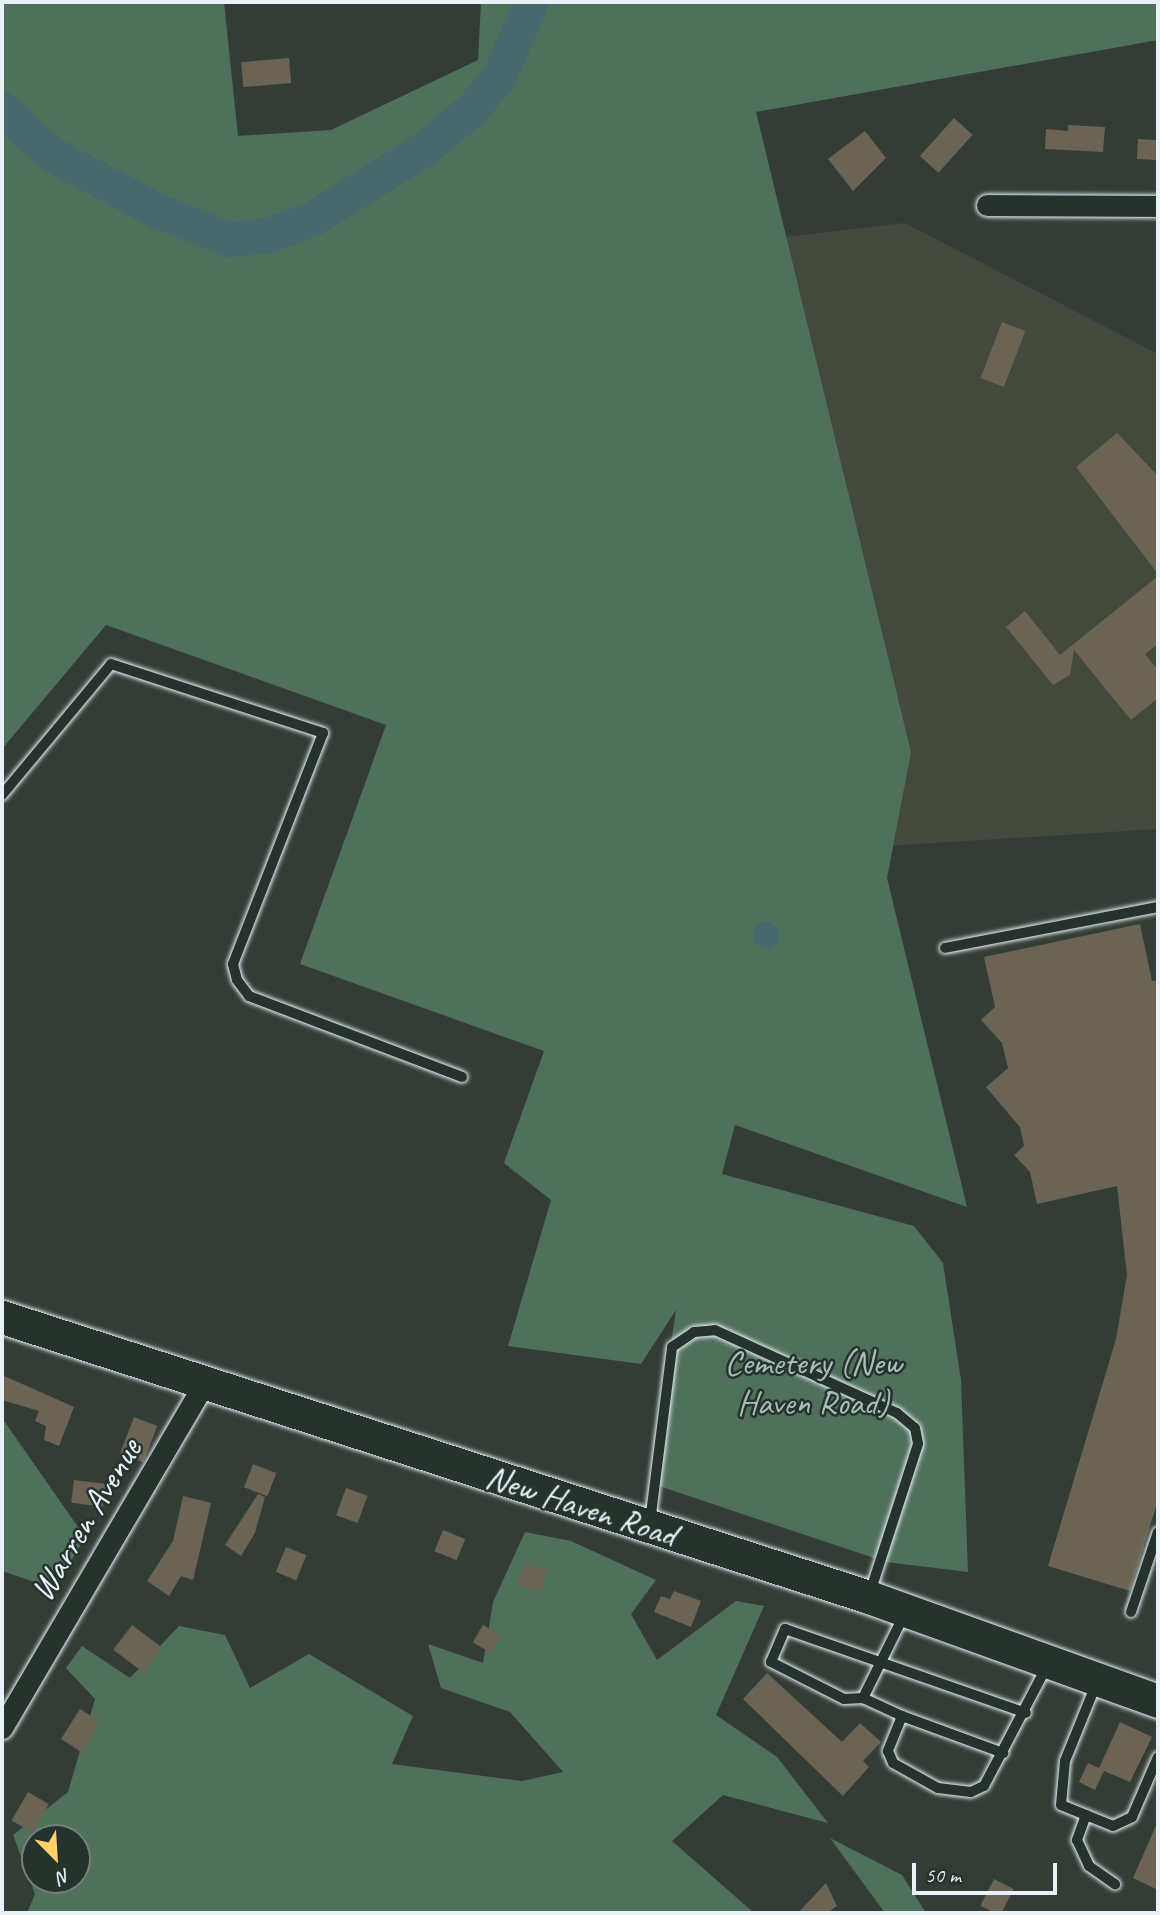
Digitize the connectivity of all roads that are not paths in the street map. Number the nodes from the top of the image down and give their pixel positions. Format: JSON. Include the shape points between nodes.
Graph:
{"nodes":[{"id":1,"x":987,"y":205,"type":"dead end"},
{"id":2,"x":1158,"y":206,"type":"edge"},
{"id":3,"x":2,"y":795,"type":"edge"},
{"id":4,"x":1158,"y":907,"type":"edge"},
{"id":5,"x":945,"y":948,"type":"dead end"},
{"id":6,"x":462,"y":1077,"type":"dead end"},
{"id":7,"x":2,"y":1317,"type":"edge"},
{"id":8,"x":205,"y":1382,"type":"junction"},
{"id":9,"x":649,"y":1528,"type":"junction"},
{"id":10,"x":1158,"y":1532,"type":"edge"},
{"id":11,"x":869,"y":1597,"type":"junction"},
{"id":12,"x":906,"y":1610,"type":"junction"},
{"id":13,"x":1131,"y":1612,"type":"dead end"},
{"id":14,"x":880,"y":1659,"type":"junction"},
{"id":15,"x":1049,"y":1661,"type":"junction"},
{"id":16,"x":1098,"y":1679,"type":"junction"},
{"id":17,"x":863,"y":1698,"type":"junction"},
{"id":18,"x":1158,"y":1701,"type":"edge"},
{"id":19,"x":1026,"y":1713,"type":"junction"},
{"id":20,"x":902,"y":1716,"type":"junction"},
{"id":21,"x":2,"y":1728,"type":"edge"},
{"id":22,"x":1003,"y":1753,"type":"junction"},
{"id":23,"x":1158,"y":1757,"type":"edge"},
{"id":24,"x":1086,"y":1815,"type":"junction"},
{"id":25,"x":1115,"y":1884,"type":"dead end"}],
"edges":[{"from":1,"to":2,"type":"street"},
{"from":3,"to":6,"type":"lane","via":[[111,664],[323,733],[233,964],[237,980],[249,996]]},
{"from":4,"to":5,"type":"lane"},
{"from":7,"to":8,"type":"main road","name":"New Haven Road"},
{"from":8,"to":9,"type":"main road","name":"New Haven Road"},
{"from":8,"to":21,"type":"street","name":"Warren Avenue"},
{"from":9,"to":11,"type":"main road","name":"New Haven Road"},
{"from":9,"to":11,"type":"lane","via":[[672,1347],[694,1332],[715,1331],[897,1413],[915,1428],[918,1444]]},
{"from":10,"to":13,"type":"lane"},
{"from":11,"to":12,"type":"main road","name":"New Haven Road"},
{"from":12,"to":14,"type":"lane"},
{"from":12,"to":15,"type":"main road","name":"New Haven Road"},
{"from":14,"to":17,"type":"lane"},
{"from":14,"to":17,"type":"lane","via":[[790,1626],[770,1657],[844,1699]]},
{"from":14,"to":19,"type":"lane"},
{"from":15,"to":16,"type":"main road","name":"New Haven Road"},
{"from":15,"to":19,"type":"lane"},
{"from":16,"to":18,"type":"main road","name":"New Haven Road"},
{"from":16,"to":24,"type":"lane","via":[[1065,1761],[1058,1796],[1061,1805]]},
{"from":17,"to":20,"type":"lane"},
{"from":19,"to":22,"type":"lane"},
{"from":20,"to":22,"type":"lane"},
{"from":20,"to":22,"type":"lane","via":[[888,1751],[893,1763],[938,1788],[971,1792],[984,1786]]},
{"from":23,"to":24,"type":"lane","via":[[1132,1817],[1113,1826]]},
{"from":24,"to":25,"type":"lane","via":[[1077,1840],[1089,1866]]}]}
